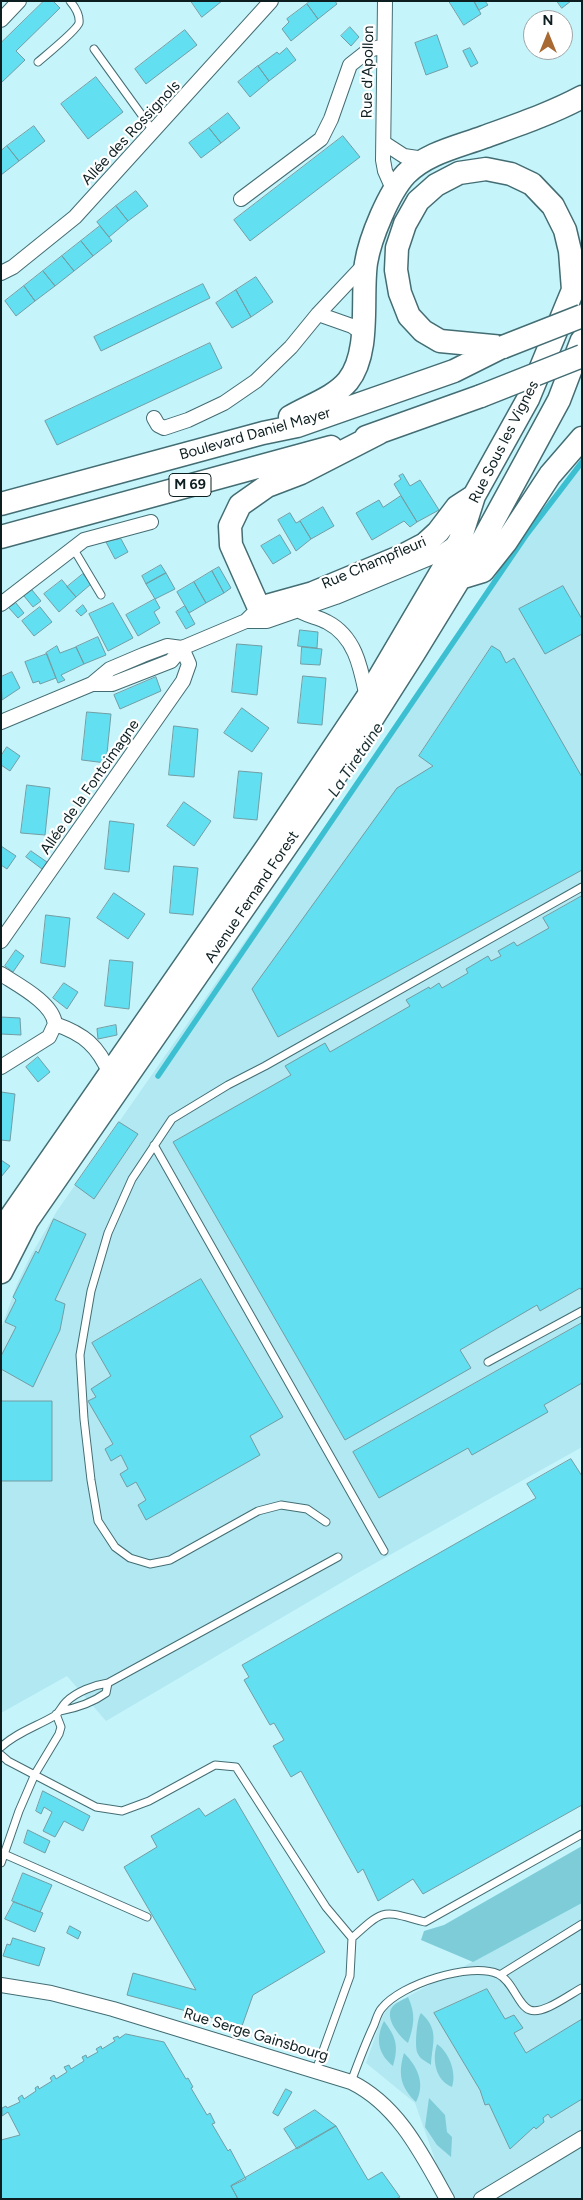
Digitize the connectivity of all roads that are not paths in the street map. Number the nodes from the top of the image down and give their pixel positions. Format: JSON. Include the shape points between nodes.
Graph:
{"nodes":[{"id":1,"x":19,"y":1,"type":"edge"},
{"id":2,"x":70,"y":1,"type":"edge"},
{"id":3,"x":272,"y":1,"type":"edge"},
{"id":4,"x":385,"y":1,"type":"edge"},
{"id":5,"x":1,"y":20,"type":"edge"},
{"id":6,"x":384,"y":46,"type":"junction"},
{"id":7,"x":94,"y":49,"type":"dead end"},
{"id":8,"x":38,"y":62,"type":"dead end"},
{"id":9,"x":582,"y":97,"type":"edge"},
{"id":10,"x":154,"y":132,"type":"junction"},
{"id":11,"x":384,"y":144,"type":"junction"},
{"id":12,"x":424,"y":159,"type":"junction"},
{"id":13,"x":393,"y":189,"type":"junction"},
{"id":14,"x":241,"y":199,"type":"dead end"},
{"id":15,"x":366,"y":262,"type":"junction"},
{"id":16,"x":1,"y":273,"type":"edge"},
{"id":17,"x":318,"y":314,"type":"junction"},
{"id":18,"x":582,"y":316,"type":"edge"},
{"id":19,"x":362,"y":333,"type":"junction"},
{"id":20,"x":582,"y":340,"type":"edge"},
{"id":21,"x":503,"y":347,"type":"junction"},
{"id":22,"x":582,"y":356,"type":"edge"},
{"id":23,"x":154,"y":418,"type":"dead end"},
{"id":24,"x":263,"y":433,"type":"junction"},
{"id":25,"x":379,"y":433,"type":"junction"},
{"id":26,"x":582,"y":438,"type":"edge"},
{"id":27,"x":474,"y":496,"type":"junction"},
{"id":28,"x":1,"y":504,"type":"edge"},
{"id":29,"x":496,"y":516,"type":"junction"},
{"id":30,"x":151,"y":522,"type":"dead end"},
{"id":31,"x":1,"y":537,"type":"edge"},
{"id":32,"x":460,"y":540,"type":"junction"},
{"id":33,"x":72,"y":548,"type":"junction"},
{"id":34,"x":460,"y":578,"type":"junction"},
{"id":35,"x":101,"y":595,"type":"dead end"},
{"id":36,"x":1,"y":604,"type":"edge"},
{"id":37,"x":293,"y":605,"type":"junction"},
{"id":38,"x":252,"y":614,"type":"junction"},
{"id":39,"x":182,"y":648,"type":"junction"},
{"id":40,"x":367,"y":698,"type":"junction"},
{"id":41,"x":1,"y":722,"type":"edge"},
{"id":42,"x":582,"y":887,"type":"edge"},
{"id":43,"x":1,"y":941,"type":"edge"},
{"id":44,"x":1,"y":974,"type":"edge"},
{"id":45,"x":56,"y":1024,"type":"junction"},
{"id":46,"x":1,"y":1067,"type":"edge"},
{"id":47,"x":110,"y":1074,"type":"junction"},
{"id":48,"x":154,"y":1145,"type":"junction"},
{"id":49,"x":1,"y":1236,"type":"edge"},
{"id":50,"x":1,"y":1272,"type":"edge"},
{"id":51,"x":582,"y":1310,"type":"edge"},
{"id":52,"x":488,"y":1362,"type":"dead end"},
{"id":53,"x":326,"y":1522,"type":"dead end"},
{"id":54,"x":384,"y":1551,"type":"dead end"},
{"id":55,"x":338,"y":1557,"type":"dead end"},
{"id":56,"x":108,"y":1683,"type":"junction"},
{"id":57,"x":58,"y":1713,"type":"junction"},
{"id":58,"x":1,"y":1747,"type":"edge"},
{"id":59,"x":1,"y":1755,"type":"edge"},
{"id":60,"x":35,"y":1774,"type":"junction"},
{"id":61,"x":582,"y":1834,"type":"edge"},
{"id":62,"x":4,"y":1854,"type":"junction"},
{"id":63,"x":1,"y":1864,"type":"edge"},
{"id":64,"x":147,"y":1917,"type":"dead end"},
{"id":65,"x":582,"y":1924,"type":"edge"},
{"id":66,"x":352,"y":1938,"type":"junction"},
{"id":67,"x":500,"y":1975,"type":"junction"},
{"id":68,"x":1,"y":1985,"type":"edge"},
{"id":69,"x":582,"y":1988,"type":"edge"},
{"id":70,"x":316,"y":2070,"type":"junction"},
{"id":71,"x":351,"y":2082,"type":"junction"},
{"id":72,"x":582,"y":2138,"type":"edge"},
{"id":73,"x":447,"y":2199,"type":"edge"},
{"id":74,"x":482,"y":2199,"type":"edge"}],
"edges":[{"from":1,"to":5,"type":"street"},
{"from":2,"to":8,"type":"lane","via":[[78,18],[77,27]]},
{"from":3,"to":10,"type":"street","name":"Allée des Rossignols"},
{"from":4,"to":6,"type":"street","name":"Rue d'Apollon"},
{"from":6,"to":11,"type":"street","name":"Rue d'Apollon"},
{"from":6,"to":14,"type":"street","via":[[369,50],[350,65],[321,139]]},
{"from":7,"to":10,"type":"lane"},
{"from":9,"to":12,"type":"main road","via":[[534,120]]},
{"from":10,"to":16,"type":"street","name":"Allée des Rossignols","via":[[75,217]]},
{"from":11,"to":12,"type":"street","via":[[404,156]]},
{"from":11,"to":13,"type":"street","name":"Rue d'Apollon","via":[[385,171]]},
{"from":12,"to":13,"type":"main road"},
{"from":13,"to":15,"type":"main road"},
{"from":15,"to":17,"type":"street"},
{"from":15,"to":19,"type":"main road"},
{"from":17,"to":19,"type":"street"},
{"from":17,"to":23,"type":"street","via":[[291,347],[256,381],[224,403],[164,428]]},
{"from":18,"to":21,"type":"main road","number":"M 69","bridge":true},
{"from":19,"to":24,"type":"main road","via":[[358,363],[348,381],[333,394]]},
{"from":20,"to":29,"type":"main road","name":"Rue Sous les Vignes","via":[[558,400]]},
{"from":21,"to":24,"type":"main road","name":"Boulevard Daniel Mayer","number":"M 69","via":[[454,370],[297,426]]},
{"from":21,"to":27,"type":"main road","name":"Rue Sous les Vignes","via":[[440,341],[423,331],[409,316],[400,293],[396,248],[405,224],[418,201],[436,185],[459,173],[486,169],[511,174],[532,184],[553,206],[565,230],[573,290],[528,399]]},
{"from":22,"to":25,"type":"main road","number":"M 69","bridge":true},
{"from":24,"to":28,"type":"main road","name":"Boulevard Daniel Mayer","number":"M 69"},
{"from":25,"to":31,"type":"main road","number":"M 69"},
{"from":25,"to":38,"type":"main road","via":[[301,473],[267,486],[240,505],[230,526],[231,545]]},
{"from":26,"to":34,"type":"main road","via":[[550,475],[483,571]]},
{"from":27,"to":32,"type":"main road","name":"Rue Sous les Vignes"},
{"from":27,"to":37,"type":"main road","via":[[457,507],[425,544],[397,559],[313,593]]},
{"from":29,"to":32,"type":"street","name":"Rue Champfleuri"},
{"from":29,"to":34,"type":"main road","name":"Avenue Fernand Forest"},
{"from":30,"to":33,"type":"street","via":[[84,540]]},
{"from":32,"to":37,"type":"street","name":"Rue Champfleuri","via":[[437,555],[336,597]]},
{"from":32,"to":40,"type":"main road","name":"Avenue Fernand Forest"},
{"from":33,"to":35,"type":"lane"},
{"from":33,"to":36,"type":"street"},
{"from":34,"to":50,"type":"main road","name":"Avenue Fernand Forest","via":[[342,766],[28,1221]]},
{"from":37,"to":38,"type":"main road"},
{"from":37,"to":40,"type":"street","via":[[329,623],[349,642],[361,666]]},
{"from":38,"to":39,"type":"street"},
{"from":39,"to":41,"type":"street","via":[[167,646],[110,669],[92,684]]},
{"from":39,"to":43,"type":"street","name":"Allée de la Fontcimagne","via":[[189,664],[183,680]]},
{"from":40,"to":47,"type":"main road","name":"Avenue Fernand Forest"},
{"from":42,"to":48,"type":"lane","via":[[228,1085],[172,1119]]},
{"from":44,"to":45,"type":"street","via":[[46,1007]]},
{"from":45,"to":46,"type":"street","via":[[49,1037]]},
{"from":45,"to":47,"type":"street","via":[[70,1029],[99,1050]]},
{"from":47,"to":49,"type":"main road","name":"Avenue Fernand Forest","via":[[10,1218]]},
{"from":48,"to":53,"type":"lane","via":[[132,1180],[108,1233],[91,1291],[80,1355],[84,1419],[98,1521],[115,1547],[130,1558],[150,1564],[170,1560],[258,1511],[281,1505],[307,1508]]},
{"from":48,"to":54,"type":"lane"},
{"from":51,"to":52,"type":"lane"},
{"from":55,"to":56,"type":"lane"},
{"from":56,"to":57,"type":"lane","via":[[86,1689],[66,1702]]},
{"from":56,"to":57,"type":"lane","via":[[106,1693],[100,1698]]},
{"from":57,"to":58,"type":"lane"},
{"from":57,"to":60,"type":"lane","via":[[59,1734]]},
{"from":59,"to":60,"type":"lane"},
{"from":60,"to":62,"type":"lane"},
{"from":60,"to":66,"type":"lane","via":[[96,1807],[122,1810],[149,1801],[214,1765],[236,1767],[326,1907]]},
{"from":61,"to":66,"type":"lane","via":[[425,1922],[389,1913],[377,1915]]},
{"from":62,"to":63,"type":"lane"},
{"from":62,"to":64,"type":"lane"},
{"from":65,"to":67,"type":"lane"},
{"from":66,"to":70,"type":"lane","via":[[350,1976]]},
{"from":67,"to":69,"type":"lane","via":[[530,2010],[545,2009]]},
{"from":67,"to":71,"type":"lane","via":[[478,1970],[434,1977],[403,1992],[382,2008]]},
{"from":68,"to":70,"type":"street","name":"Rue Serge Gainsbourg","via":[[51,1993],[114,2009]]},
{"from":70,"to":71,"type":"street","name":"Rue Serge Gainsbourg"},
{"from":71,"to":73,"type":"street","name":"Rue Serge Gainsbourg","via":[[373,2094],[402,2125]]},
{"from":72,"to":74,"type":"street"}]}
